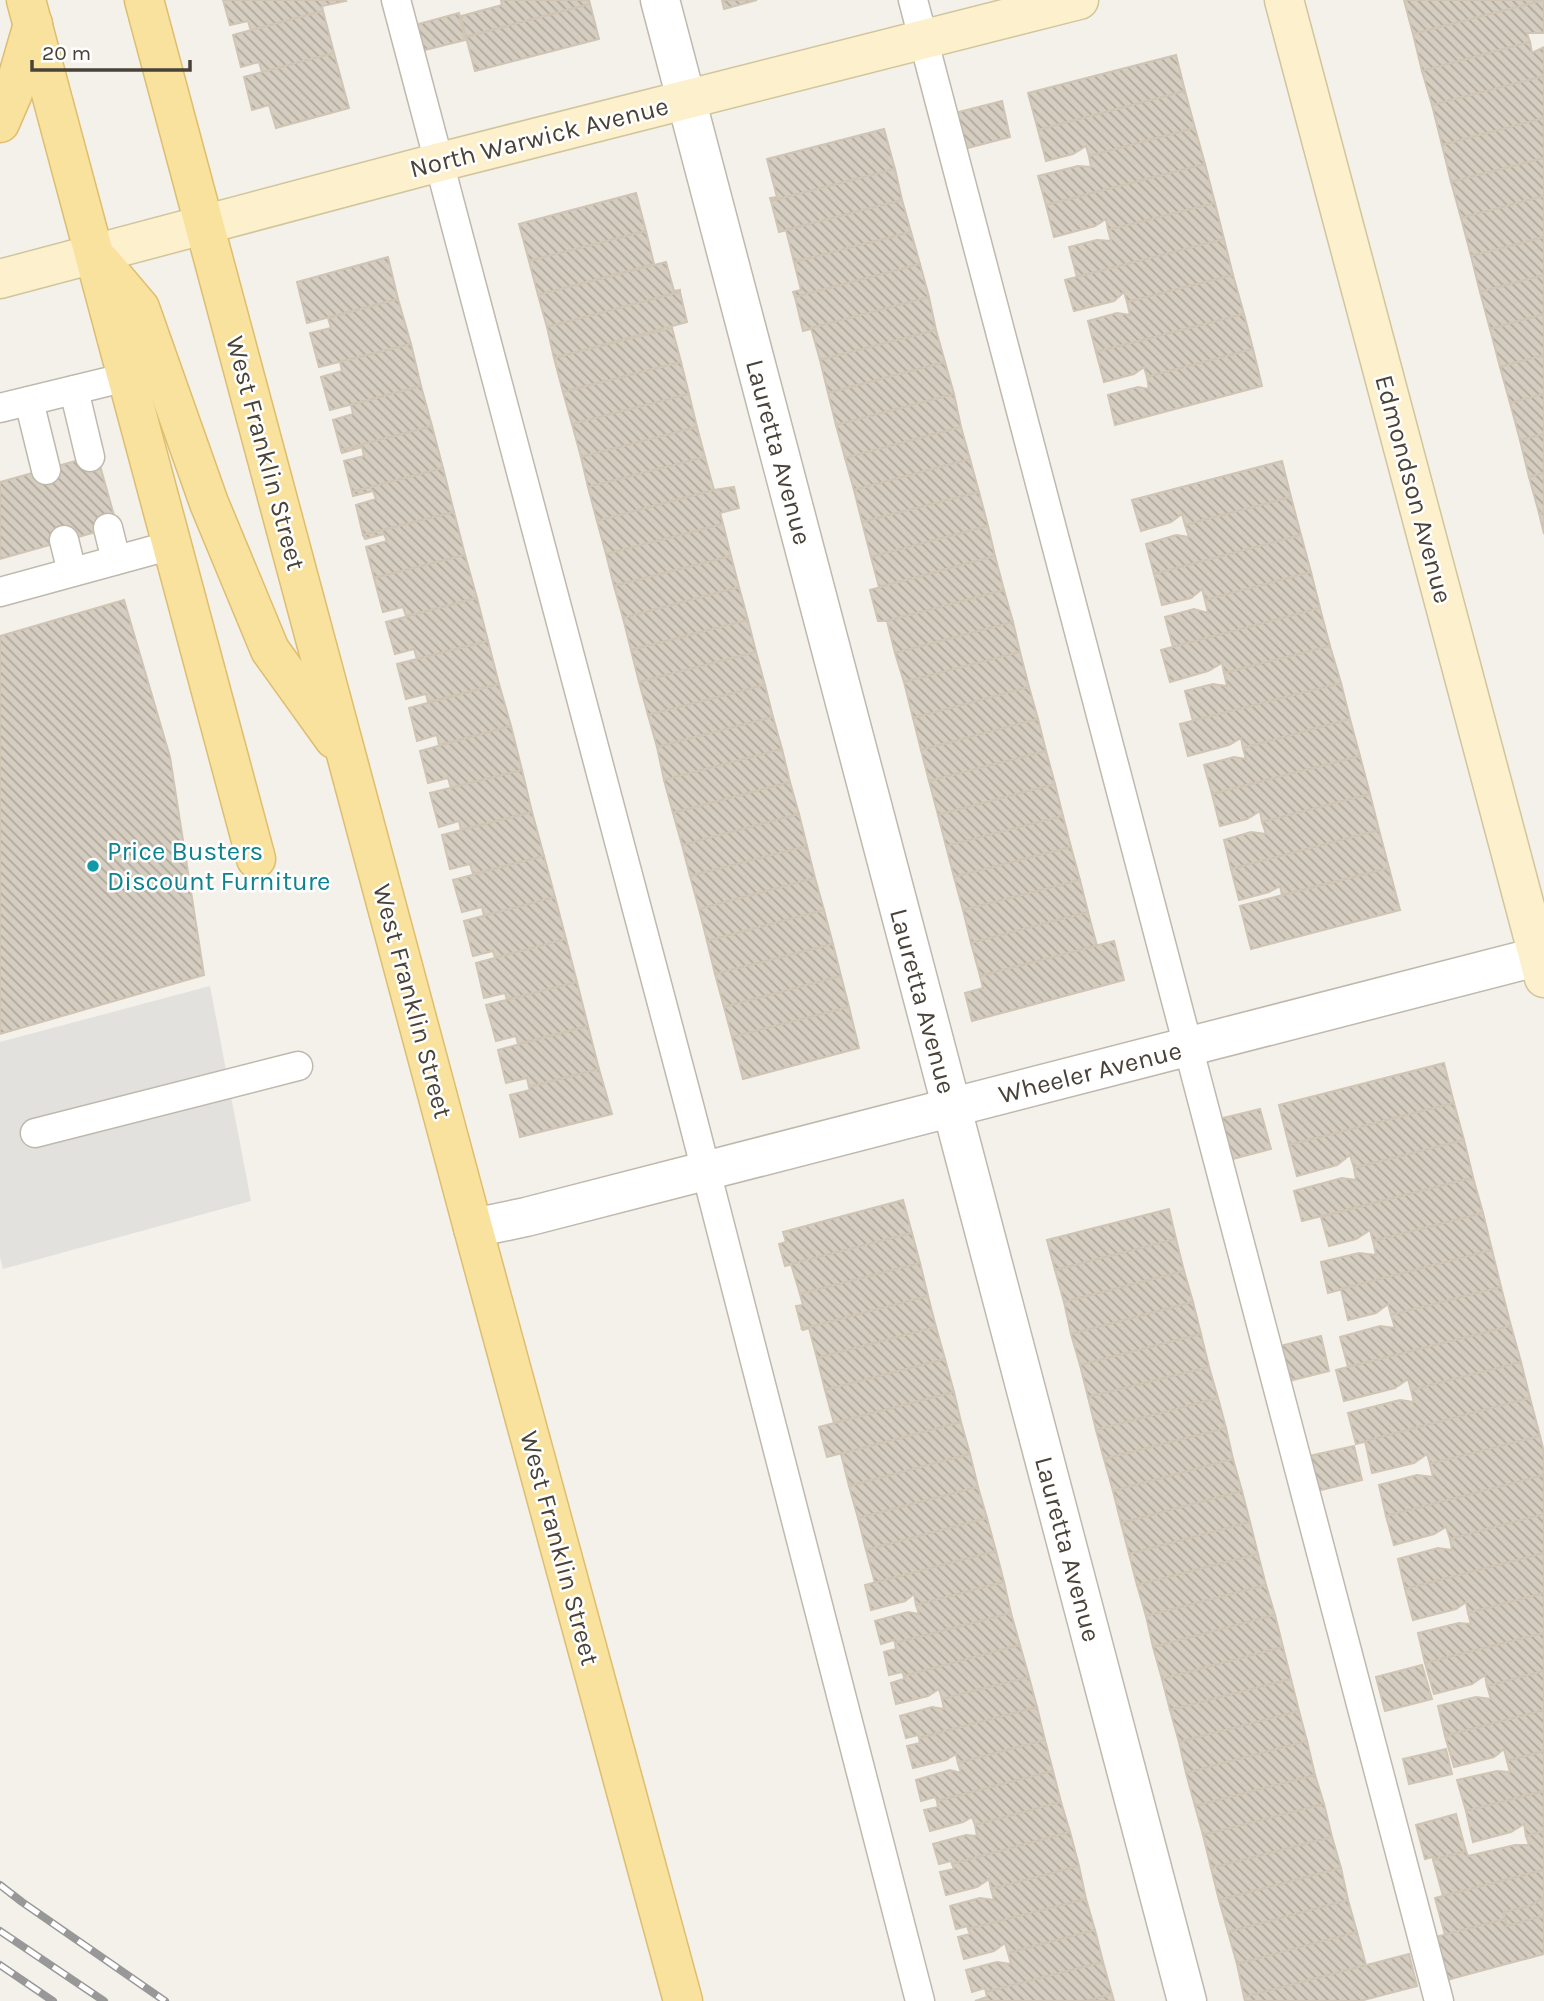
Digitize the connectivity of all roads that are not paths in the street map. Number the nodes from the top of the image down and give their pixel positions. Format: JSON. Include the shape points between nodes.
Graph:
{"nodes":[{"id":1,"x":144,"y":0,"type":"edge"},
{"id":2,"x":396,"y":0,"type":"edge"},
{"id":3,"x":660,"y":0,"type":"edge"},
{"id":4,"x":913,"y":0,"type":"edge"},
{"id":5,"x":1079,"y":0,"type":"edge"},
{"id":6,"x":1284,"y":0,"type":"edge"},
{"id":7,"x":30,"y":12,"type":"edge"},
{"id":8,"x":923,"y":39,"type":"junction"},
{"id":9,"x":686,"y":99,"type":"junction"},
{"id":10,"x":0,"y":123,"type":"edge"},
{"id":11,"x":440,"y":162,"type":"junction"},
{"id":12,"x":204,"y":224,"type":"junction"},
{"id":13,"x":94,"y":253,"type":"junction"},
{"id":14,"x":0,"y":279,"type":"edge"},
{"id":15,"x":127,"y":377,"type":"junction"},
{"id":16,"x":74,"y":390,"type":"junction"},
{"id":17,"x":29,"y":401,"type":"junction"},
{"id":18,"x":0,"y":408,"type":"edge"},
{"id":19,"x":90,"y":457,"type":"dead end"},
{"id":20,"x":46,"y":470,"type":"dead end"},
{"id":21,"x":108,"y":528,"type":"dead end"},
{"id":22,"x":64,"y":540,"type":"dead end"},
{"id":23,"x":172,"y":545,"type":"junction"},
{"id":24,"x":116,"y":560,"type":"junction"},
{"id":25,"x":72,"y":572,"type":"junction"},
{"id":26,"x":2,"y":584,"type":"edge"},
{"id":27,"x":348,"y":758,"type":"junction"},
{"id":28,"x":256,"y":859,"type":"dead end"},
{"id":29,"x":1542,"y":963,"type":"edge"},
{"id":30,"x":1188,"y":1046,"type":"junction"},
{"id":31,"x":298,"y":1066,"type":"dead end"},
{"id":32,"x":951,"y":1107,"type":"junction"},
{"id":33,"x":34,"y":1133,"type":"dead end"},
{"id":34,"x":706,"y":1170,"type":"junction"},
{"id":35,"x":473,"y":1227,"type":"junction"},
{"id":36,"x":683,"y":2001,"type":"edge"},
{"id":37,"x":920,"y":2001,"type":"edge"},
{"id":38,"x":1187,"y":2001,"type":"edge"},
{"id":39,"x":1438,"y":2001,"type":"edge"}],
"edges":[{"from":1,"to":12,"type":"main road","name":"West Franklin Street"},
{"from":2,"to":11,"type":"lane"},
{"from":3,"to":9,"type":"street","name":"Lauretta Avenue"},
{"from":4,"to":8,"type":"lane"},
{"from":5,"to":8,"type":"street","name":"North Warwick Avenue"},
{"from":6,"to":29,"type":"street","name":"Edmondson Avenue"},
{"from":7,"to":10,"type":"main road","via":[[13,93]]},
{"from":7,"to":13,"type":"main road"},
{"from":8,"to":9,"type":"street","name":"North Warwick Avenue"},
{"from":8,"to":30,"type":"lane"},
{"from":9,"to":11,"type":"street","name":"North Warwick Avenue"},
{"from":9,"to":32,"type":"street","name":"Lauretta Avenue"},
{"from":11,"to":12,"type":"street","name":"North Warwick Avenue"},
{"from":11,"to":34,"type":"lane"},
{"from":12,"to":13,"type":"street","name":"North Warwick Avenue"},
{"from":12,"to":27,"type":"main road","name":"West Franklin Street"},
{"from":13,"to":14,"type":"street","name":"North Warwick Avenue"},
{"from":13,"to":15,"type":"main road"},
{"from":13,"to":27,"type":"main road","via":[[140,308],[209,503],[270,650]]},
{"from":15,"to":16,"type":"lane"},
{"from":15,"to":23,"type":"main road"},
{"from":16,"to":17,"type":"lane"},
{"from":16,"to":19,"type":"lane"},
{"from":17,"to":18,"type":"lane"},
{"from":17,"to":20,"type":"lane"},
{"from":21,"to":24,"type":"lane"},
{"from":22,"to":25,"type":"lane"},
{"from":23,"to":24,"type":"lane"},
{"from":23,"to":28,"type":"main road"},
{"from":24,"to":25,"type":"lane"},
{"from":25,"to":26,"type":"lane"},
{"from":27,"to":35,"type":"main road","name":"West Franklin Street"},
{"from":29,"to":30,"type":"street","name":"Wheeler Avenue"},
{"from":30,"to":32,"type":"street","name":"Wheeler Avenue"},
{"from":30,"to":39,"type":"lane"},
{"from":31,"to":33,"type":"lane"},
{"from":32,"to":34,"type":"street","name":"Wheeler Avenue"},
{"from":32,"to":38,"type":"street","name":"Lauretta Avenue"},
{"from":34,"to":35,"type":"street","name":"Wheeler Avenue"},
{"from":34,"to":37,"type":"lane"},
{"from":35,"to":36,"type":"main road","name":"West Franklin Street"}]}
